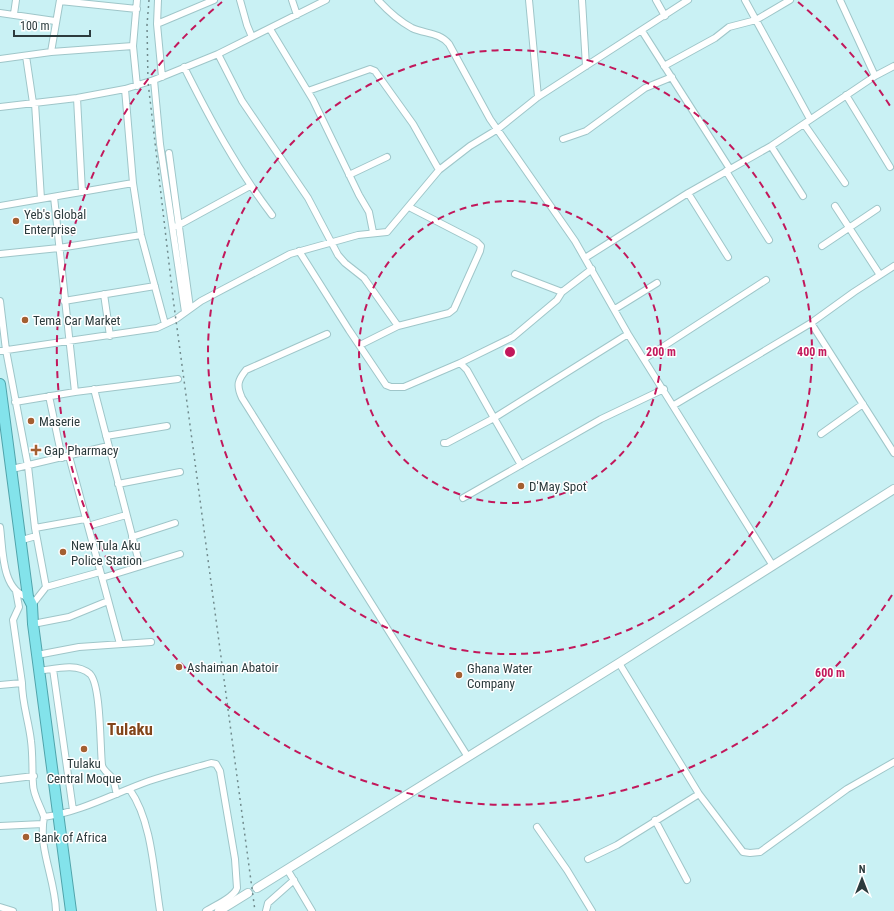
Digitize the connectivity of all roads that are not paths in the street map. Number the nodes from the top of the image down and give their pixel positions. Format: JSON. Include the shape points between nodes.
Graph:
{"nodes":[{"id":1,"x":16,"y":0,"type":"edge"},
{"id":2,"x":60,"y":0,"type":"edge"},
{"id":3,"x":138,"y":0,"type":"edge"},
{"id":4,"x":158,"y":0,"type":"edge"},
{"id":5,"x":214,"y":0,"type":"edge"},
{"id":6,"x":240,"y":0,"type":"edge"},
{"id":7,"x":292,"y":0,"type":"edge"},
{"id":8,"x":326,"y":0,"type":"edge"},
{"id":9,"x":378,"y":0,"type":"edge"},
{"id":10,"x":529,"y":0,"type":"edge"},
{"id":11,"x":582,"y":0,"type":"edge"},
{"id":12,"x":656,"y":0,"type":"edge"},
{"id":13,"x":688,"y":0,"type":"edge"},
{"id":14,"x":745,"y":0,"type":"edge"},
{"id":15,"x":790,"y":0,"type":"edge"},
{"id":16,"x":840,"y":0,"type":"edge"},
{"id":17,"x":137,"y":9,"type":"junction"},
{"id":18,"x":0,"y":13,"type":"edge"},
{"id":19,"x":14,"y":14,"type":"junction"},
{"id":20,"x":297,"y":15,"type":"junction"},
{"id":21,"x":665,"y":16,"type":"junction"},
{"id":22,"x":756,"y":20,"type":"junction"},
{"id":23,"x":55,"y":21,"type":"junction"},
{"id":24,"x":158,"y":24,"type":"junction"},
{"id":25,"x":270,"y":29,"type":"junction"},
{"id":26,"x":642,"y":31,"type":"junction"},
{"id":27,"x":252,"y":37,"type":"junction"},
{"id":28,"x":133,"y":46,"type":"junction"},
{"id":29,"x":51,"y":52,"type":"junction"},
{"id":30,"x":218,"y":54,"type":"junction"},
{"id":31,"x":26,"y":56,"type":"junction"},
{"id":32,"x":0,"y":59,"type":"edge"},
{"id":33,"x":586,"y":66,"type":"junction"},
{"id":34,"x":664,"y":66,"type":"junction"},
{"id":35,"x":894,"y":66,"type":"edge"},
{"id":36,"x":184,"y":67,"type":"junction"},
{"id":37,"x":874,"y":76,"type":"junction"},
{"id":38,"x":162,"y":77,"type":"junction"},
{"id":39,"x":672,"y":77,"type":"junction"},
{"id":40,"x":154,"y":80,"type":"junction"},
{"id":41,"x":137,"y":86,"type":"junction"},
{"id":42,"x":125,"y":89,"type":"junction"},
{"id":43,"x":308,"y":91,"type":"junction"},
{"id":44,"x":846,"y":95,"type":"junction"},
{"id":45,"x":538,"y":97,"type":"junction"},
{"id":46,"x":77,"y":98,"type":"junction"},
{"id":47,"x":34,"y":103,"type":"junction"},
{"id":48,"x":0,"y":107,"type":"edge"},
{"id":49,"x":810,"y":119,"type":"junction"},
{"id":50,"x":804,"y":124,"type":"junction"},
{"id":51,"x":498,"y":129,"type":"junction"},
{"id":52,"x":563,"y":139,"type":"dead end"},
{"id":53,"x":771,"y":146,"type":"junction"},
{"id":54,"x":168,"y":153,"type":"dead end"},
{"id":55,"x":387,"y":158,"type":"dead end"},
{"id":56,"x":890,"y":167,"type":"dead end"},
{"id":57,"x":439,"y":170,"type":"junction"},
{"id":58,"x":728,"y":170,"type":"junction"},
{"id":59,"x":349,"y":175,"type":"junction"},
{"id":60,"x":133,"y":183,"type":"junction"},
{"id":61,"x":845,"y":183,"type":"dead end"},
{"id":62,"x":250,"y":186,"type":"junction"},
{"id":63,"x":82,"y":192,"type":"junction"},
{"id":64,"x":688,"y":193,"type":"junction"},
{"id":65,"x":803,"y":196,"type":"dead end"},
{"id":66,"x":54,"y":197,"type":"junction"},
{"id":67,"x":41,"y":199,"type":"junction"},
{"id":68,"x":0,"y":206,"type":"edge"},
{"id":69,"x":835,"y":206,"type":"dead end"},
{"id":70,"x":410,"y":207,"type":"junction"},
{"id":71,"x":878,"y":208,"type":"dead end"},
{"id":72,"x":272,"y":216,"type":"dead end"},
{"id":73,"x":177,"y":226,"type":"junction"},
{"id":74,"x":849,"y":227,"type":"junction"},
{"id":75,"x":373,"y":232,"type":"junction"},
{"id":76,"x":141,"y":235,"type":"junction"},
{"id":77,"x":769,"y":240,"type":"dead end"},
{"id":78,"x":332,"y":242,"type":"junction"},
{"id":79,"x":822,"y":246,"type":"dead end"},
{"id":80,"x":59,"y":248,"type":"junction"},
{"id":81,"x":299,"y":251,"type":"junction"},
{"id":82,"x":0,"y":254,"type":"edge"},
{"id":83,"x":728,"y":257,"type":"dead end"},
{"id":84,"x":585,"y":258,"type":"junction"},
{"id":85,"x":894,"y":266,"type":"edge"},
{"id":86,"x":592,"y":269,"type":"junction"},
{"id":87,"x":515,"y":274,"type":"dead end"},
{"id":88,"x":880,"y":275,"type":"junction"},
{"id":89,"x":766,"y":280,"type":"dead end"},
{"id":90,"x":657,"y":283,"type":"dead end"},
{"id":91,"x":155,"y":286,"type":"junction"},
{"id":92,"x":562,"y":292,"type":"junction"},
{"id":93,"x":104,"y":294,"type":"junction"},
{"id":94,"x":0,"y":301,"type":"edge"},
{"id":95,"x":64,"y":301,"type":"junction"},
{"id":96,"x":615,"y":309,"type":"junction"},
{"id":97,"x":187,"y":310,"type":"junction"},
{"id":98,"x":811,"y":323,"type":"junction"},
{"id":99,"x":164,"y":324,"type":"junction"},
{"id":100,"x":398,"y":326,"type":"junction"},
{"id":101,"x":327,"y":334,"type":"dead end"},
{"id":102,"x":628,"y":334,"type":"junction"},
{"id":103,"x":110,"y":336,"type":"junction"},
{"id":104,"x":69,"y":342,"type":"junction"},
{"id":105,"x":360,"y":345,"type":"junction"},
{"id":106,"x":3,"y":350,"type":"edge"},
{"id":107,"x":644,"y":359,"type":"junction"},
{"id":108,"x":460,"y":363,"type":"junction"},
{"id":109,"x":178,"y":379,"type":"dead end"},
{"id":110,"x":0,"y":384,"type":"edge"},
{"id":111,"x":94,"y":389,"type":"junction"},
{"id":112,"x":664,"y":389,"type":"junction"},
{"id":113,"x":75,"y":392,"type":"junction"},
{"id":114,"x":49,"y":396,"type":"junction"},
{"id":115,"x":15,"y":402,"type":"junction"},
{"id":116,"x":863,"y":404,"type":"junction"},
{"id":117,"x":674,"y":405,"type":"junction"},
{"id":118,"x":2,"y":406,"type":"edge"},
{"id":119,"x":494,"y":418,"type":"junction"},
{"id":120,"x":167,"y":426,"type":"dead end"},
{"id":121,"x":822,"y":434,"type":"dead end"},
{"id":122,"x":106,"y":436,"type":"junction"},
{"id":123,"x":444,"y":443,"type":"dead end"},
{"id":124,"x":108,"y":446,"type":"junction"},
{"id":125,"x":894,"y":453,"type":"edge"},
{"id":126,"x":66,"y":457,"type":"junction"},
{"id":127,"x":521,"y":465,"type":"junction"},
{"id":128,"x":28,"y":466,"type":"junction"},
{"id":129,"x":12,"y":469,"type":"junction"},
{"id":130,"x":180,"y":472,"type":"dead end"},
{"id":131,"x":118,"y":484,"type":"junction"},
{"id":132,"x":894,"y":489,"type":"edge"},
{"id":133,"x":463,"y":498,"type":"dead end"},
{"id":134,"x":126,"y":515,"type":"junction"},
{"id":135,"x":85,"y":518,"type":"junction"},
{"id":136,"x":176,"y":523,"type":"dead end"},
{"id":137,"x":88,"y":526,"type":"junction"},
{"id":138,"x":0,"y":527,"type":"edge"},
{"id":139,"x":35,"y":528,"type":"junction"},
{"id":140,"x":36,"y":536,"type":"junction"},
{"id":141,"x":132,"y":537,"type":"junction"},
{"id":142,"x":22,"y":540,"type":"junction"},
{"id":143,"x":180,"y":554,"type":"dead end"},
{"id":144,"x":140,"y":566,"type":"junction"},
{"id":145,"x":773,"y":566,"type":"junction"},
{"id":146,"x":3,"y":573,"type":"edge"},
{"id":147,"x":101,"y":575,"type":"junction"},
{"id":148,"x":46,"y":587,"type":"junction"},
{"id":149,"x":16,"y":591,"type":"junction"},
{"id":150,"x":30,"y":601,"type":"junction"},
{"id":151,"x":108,"y":601,"type":"junction"},
{"id":152,"x":33,"y":624,"type":"junction"},
{"id":153,"x":151,"y":642,"type":"dead end"},
{"id":154,"x":120,"y":644,"type":"junction"},
{"id":155,"x":37,"y":655,"type":"junction"},
{"id":156,"x":619,"y":663,"type":"junction"},
{"id":157,"x":53,"y":669,"type":"junction"},
{"id":158,"x":39,"y":671,"type":"junction"},
{"id":159,"x":22,"y":683,"type":"junction"},
{"id":160,"x":0,"y":685,"type":"edge"},
{"id":161,"x":468,"y":757,"type":"junction"},
{"id":162,"x":894,"y":762,"type":"edge"},
{"id":163,"x":34,"y":776,"type":"junction"},
{"id":164,"x":0,"y":780,"type":"edge"},
{"id":165,"x":130,"y":790,"type":"junction"},
{"id":166,"x":117,"y":794,"type":"junction"},
{"id":167,"x":699,"y":794,"type":"junction"},
{"id":168,"x":73,"y":810,"type":"junction"},
{"id":169,"x":58,"y":815,"type":"junction"},
{"id":170,"x":44,"y":816,"type":"junction"},
{"id":171,"x":656,"y":820,"type":"junction"},
{"id":172,"x":43,"y":824,"type":"junction"},
{"id":173,"x":0,"y":826,"type":"edge"},
{"id":174,"x":537,"y":827,"type":"dead end"},
{"id":175,"x":588,"y":859,"type":"dead end"},
{"id":176,"x":287,"y":869,"type":"junction"},
{"id":177,"x":294,"y":880,"type":"junction"},
{"id":178,"x":687,"y":880,"type":"dead end"},
{"id":179,"x":257,"y":888,"type":"dead end"},
{"id":180,"x":248,"y":894,"type":"dead end"},
{"id":181,"x":0,"y":907,"type":"edge"},
{"id":182,"x":13,"y":911,"type":"edge"},
{"id":183,"x":56,"y":911,"type":"edge"},
{"id":184,"x":71,"y":911,"type":"edge"},
{"id":185,"x":160,"y":911,"type":"edge"},
{"id":186,"x":206,"y":911,"type":"edge"},
{"id":187,"x":220,"y":911,"type":"edge"},
{"id":188,"x":266,"y":911,"type":"edge"},
{"id":189,"x":312,"y":911,"type":"edge"},
{"id":190,"x":592,"y":911,"type":"edge"}],
"edges":[{"from":1,"to":19,"type":"street"},
{"from":2,"to":17,"type":"street"},
{"from":2,"to":23,"type":"street"},
{"from":3,"to":17,"type":"street"},
{"from":4,"to":24,"type":"street"},
{"from":5,"to":24,"type":"street"},
{"from":6,"to":27,"type":"street"},
{"from":7,"to":20,"type":"street"},
{"from":8,"to":20,"type":"street"},
{"from":9,"to":51,"type":"street","via":[[404,23],[444,38]]},
{"from":10,"to":45,"type":"street"},
{"from":11,"to":33,"type":"street"},
{"from":12,"to":21,"type":"street"},
{"from":13,"to":21,"type":"street"},
{"from":14,"to":22,"type":"street"},
{"from":15,"to":22,"type":"street"},
{"from":16,"to":37,"type":"street"},
{"from":17,"to":28,"type":"street"},
{"from":18,"to":19,"type":"street"},
{"from":19,"to":23,"type":"street"},
{"from":20,"to":25,"type":"street"},
{"from":21,"to":26,"type":"street"},
{"from":22,"to":34,"type":"street","via":[[729,27],[715,38]]},
{"from":22,"to":49,"type":"street"},
{"from":23,"to":29,"type":"street"},
{"from":24,"to":38,"type":"street"},
{"from":25,"to":27,"type":"street"},
{"from":25,"to":43,"type":"street"},
{"from":26,"to":33,"type":"street"},
{"from":26,"to":34,"type":"street"},
{"from":27,"to":30,"type":"street"},
{"from":28,"to":29,"type":"street"},
{"from":28,"to":41,"type":"street"},
{"from":29,"to":31,"type":"street"},
{"from":30,"to":36,"type":"street"},
{"from":30,"to":78,"type":"street","via":[[242,101],[308,198]]},
{"from":31,"to":32,"type":"street"},
{"from":31,"to":47,"type":"street"},
{"from":33,"to":45,"type":"street"},
{"from":34,"to":39,"type":"street"},
{"from":35,"to":37,"type":"street"},
{"from":36,"to":38,"type":"street"},
{"from":36,"to":62,"type":"street","via":[[214,126]]},
{"from":37,"to":44,"type":"street"},
{"from":38,"to":40,"type":"street"},
{"from":39,"to":52,"type":"street","via":[[645,88],[586,131]]},
{"from":39,"to":58,"type":"street"},
{"from":40,"to":41,"type":"street"},
{"from":40,"to":97,"type":"street","via":[[160,144]]},
{"from":41,"to":42,"type":"street"},
{"from":42,"to":46,"type":"street"},
{"from":42,"to":60,"type":"street"},
{"from":43,"to":57,"type":"street","via":[[370,69],[376,71],[413,124]]},
{"from":43,"to":59,"type":"street"},
{"from":44,"to":49,"type":"street"},
{"from":44,"to":56,"type":"street"},
{"from":45,"to":51,"type":"street"},
{"from":46,"to":47,"type":"street"},
{"from":46,"to":63,"type":"street"},
{"from":47,"to":48,"type":"street"},
{"from":47,"to":67,"type":"street"},
{"from":49,"to":50,"type":"street"},
{"from":50,"to":53,"type":"street"},
{"from":50,"to":61,"type":"street"},
{"from":51,"to":57,"type":"street","via":[[470,146]]},
{"from":51,"to":84,"type":"street"},
{"from":53,"to":58,"type":"street"},
{"from":53,"to":65,"type":"street"},
{"from":54,"to":73,"type":"street"},
{"from":55,"to":59,"type":"street"},
{"from":57,"to":70,"type":"street"},
{"from":58,"to":64,"type":"street"},
{"from":58,"to":77,"type":"street"},
{"from":59,"to":75,"type":"street","via":[[369,212]]},
{"from":60,"to":63,"type":"street"},
{"from":60,"to":76,"type":"street"},
{"from":62,"to":72,"type":"street"},
{"from":62,"to":73,"type":"street"},
{"from":63,"to":66,"type":"street"},
{"from":64,"to":83,"type":"street"},
{"from":64,"to":84,"type":"street"},
{"from":66,"to":67,"type":"street"},
{"from":66,"to":80,"type":"street"},
{"from":67,"to":68,"type":"street"},
{"from":69,"to":74,"type":"street"},
{"from":70,"to":75,"type":"street","via":[[387,232]]},
{"from":70,"to":100,"type":"street","via":[[481,246],[450,313]]},
{"from":71,"to":74,"type":"street"},
{"from":73,"to":97,"type":"street"},
{"from":74,"to":79,"type":"street"},
{"from":74,"to":88,"type":"street"},
{"from":75,"to":78,"type":"street"},
{"from":76,"to":80,"type":"street"},
{"from":76,"to":91,"type":"street"},
{"from":78,"to":81,"type":"street"},
{"from":78,"to":100,"type":"street","via":[[342,260],[364,278]]},
{"from":80,"to":82,"type":"street"},
{"from":80,"to":95,"type":"street"},
{"from":81,"to":97,"type":"street","via":[[282,257]]},
{"from":81,"to":105,"type":"street"},
{"from":84,"to":86,"type":"street"},
{"from":85,"to":88,"type":"street"},
{"from":86,"to":92,"type":"street"},
{"from":86,"to":96,"type":"street"},
{"from":87,"to":92,"type":"street"},
{"from":88,"to":98,"type":"street"},
{"from":89,"to":107,"type":"street"},
{"from":90,"to":96,"type":"street"},
{"from":91,"to":93,"type":"street"},
{"from":91,"to":99,"type":"street"},
{"from":92,"to":108,"type":"street","via":[[557,300],[513,337]]},
{"from":93,"to":95,"type":"street"},
{"from":93,"to":103,"type":"street"},
{"from":94,"to":106,"type":"street"},
{"from":95,"to":104,"type":"street"},
{"from":96,"to":102,"type":"street"},
{"from":97,"to":99,"type":"street"},
{"from":98,"to":116,"type":"street"},
{"from":98,"to":117,"type":"street"},
{"from":99,"to":103,"type":"street","via":[[152,329]]},
{"from":100,"to":105,"type":"street"},
{"from":101,"to":161,"type":"street","via":[[246,370],[238,380],[238,389]]},
{"from":102,"to":107,"type":"street"},
{"from":102,"to":119,"type":"street"},
{"from":103,"to":104,"type":"street"},
{"from":104,"to":106,"type":"street"},
{"from":104,"to":113,"type":"street"},
{"from":105,"to":108,"type":"street","via":[[386,384],[391,387],[404,387]]},
{"from":106,"to":115,"type":"street"},
{"from":107,"to":112,"type":"street"},
{"from":108,"to":119,"type":"street","via":[[467,370]]},
{"from":109,"to":111,"type":"street"},
{"from":110,"to":118,"type":"highway"},
{"from":111,"to":113,"type":"street"},
{"from":111,"to":122,"type":"street"},
{"from":112,"to":117,"type":"street"},
{"from":112,"to":127,"type":"street","via":[[601,419]]},
{"from":113,"to":114,"type":"street"},
{"from":114,"to":115,"type":"street"},
{"from":114,"to":126,"type":"street"},
{"from":115,"to":128,"type":"street"},
{"from":116,"to":121,"type":"street"},
{"from":116,"to":125,"type":"street"},
{"from":117,"to":145,"type":"street"},
{"from":118,"to":129,"type":"highway"},
{"from":119,"to":123,"type":"street"},
{"from":119,"to":127,"type":"street"},
{"from":120,"to":122,"type":"street"},
{"from":122,"to":124,"type":"street"},
{"from":124,"to":126,"type":"street"},
{"from":124,"to":131,"type":"street"},
{"from":126,"to":128,"type":"street"},
{"from":126,"to":135,"type":"street"},
{"from":127,"to":133,"type":"street"},
{"from":128,"to":129,"type":"street"},
{"from":128,"to":139,"type":"street"},
{"from":129,"to":142,"type":"highway"},
{"from":130,"to":131,"type":"street"},
{"from":131,"to":134,"type":"street"},
{"from":132,"to":145,"type":"street"},
{"from":134,"to":137,"type":"street"},
{"from":134,"to":141,"type":"street"},
{"from":135,"to":137,"type":"street"},
{"from":135,"to":139,"type":"street"},
{"from":136,"to":141,"type":"street"},
{"from":137,"to":147,"type":"street"},
{"from":138,"to":146,"type":"street"},
{"from":139,"to":140,"type":"street"},
{"from":140,"to":142,"type":"street"},
{"from":140,"to":148,"type":"street"},
{"from":141,"to":144,"type":"street"},
{"from":142,"to":150,"type":"highway","via":[[27,548],[34,581],[35,594]]},
{"from":143,"to":144,"type":"street"},
{"from":144,"to":147,"type":"street"},
{"from":145,"to":156,"type":"street"},
{"from":146,"to":149,"type":"street"},
{"from":147,"to":148,"type":"street"},
{"from":147,"to":151,"type":"street"},
{"from":148,"to":150,"type":"street"},
{"from":149,"to":150,"type":"street"},
{"from":149,"to":159,"type":"street","via":[[19,607],[13,620]]},
{"from":150,"to":152,"type":"highway"},
{"from":151,"to":152,"type":"street","via":[[69,617]]},
{"from":151,"to":154,"type":"street"},
{"from":152,"to":155,"type":"highway"},
{"from":153,"to":154,"type":"street"},
{"from":154,"to":155,"type":"street","via":[[79,647]]},
{"from":155,"to":158,"type":"highway"},
{"from":156,"to":161,"type":"street"},
{"from":156,"to":167,"type":"street"},
{"from":157,"to":158,"type":"street"},
{"from":157,"to":166,"type":"street","via":[[77,668],[90,674],[93,679],[98,705],[102,766],[112,779]]},
{"from":157,"to":168,"type":"street"},
{"from":158,"to":169,"type":"highway"},
{"from":159,"to":160,"type":"street"},
{"from":159,"to":163,"type":"street"},
{"from":161,"to":176,"type":"street"},
{"from":162,"to":167,"type":"street","via":[[847,789],[760,852],[743,852]]},
{"from":163,"to":164,"type":"street"},
{"from":163,"to":170,"type":"street","via":[[34,790]]},
{"from":165,"to":166,"type":"street"},
{"from":165,"to":185,"type":"street","via":[[148,836]]},
{"from":165,"to":186,"type":"street","via":[[211,763],[218,767],[235,859],[236,888],[231,896]]},
{"from":166,"to":168,"type":"street"},
{"from":167,"to":171,"type":"street"},
{"from":168,"to":169,"type":"street"},
{"from":169,"to":170,"type":"street"},
{"from":169,"to":184,"type":"highway"},
{"from":170,"to":172,"type":"street"},
{"from":171,"to":175,"type":"street","via":[[617,845]]},
{"from":171,"to":178,"type":"street"},
{"from":172,"to":173,"type":"street"},
{"from":172,"to":183,"type":"street","via":[[43,850],[53,881]]},
{"from":174,"to":190,"type":"street"},
{"from":176,"to":177,"type":"street"},
{"from":176,"to":179,"type":"street"},
{"from":177,"to":188,"type":"street","via":[[268,903]]},
{"from":177,"to":189,"type":"street"},
{"from":180,"to":187,"type":"street"},
{"from":181,"to":182,"type":"street"}]}
